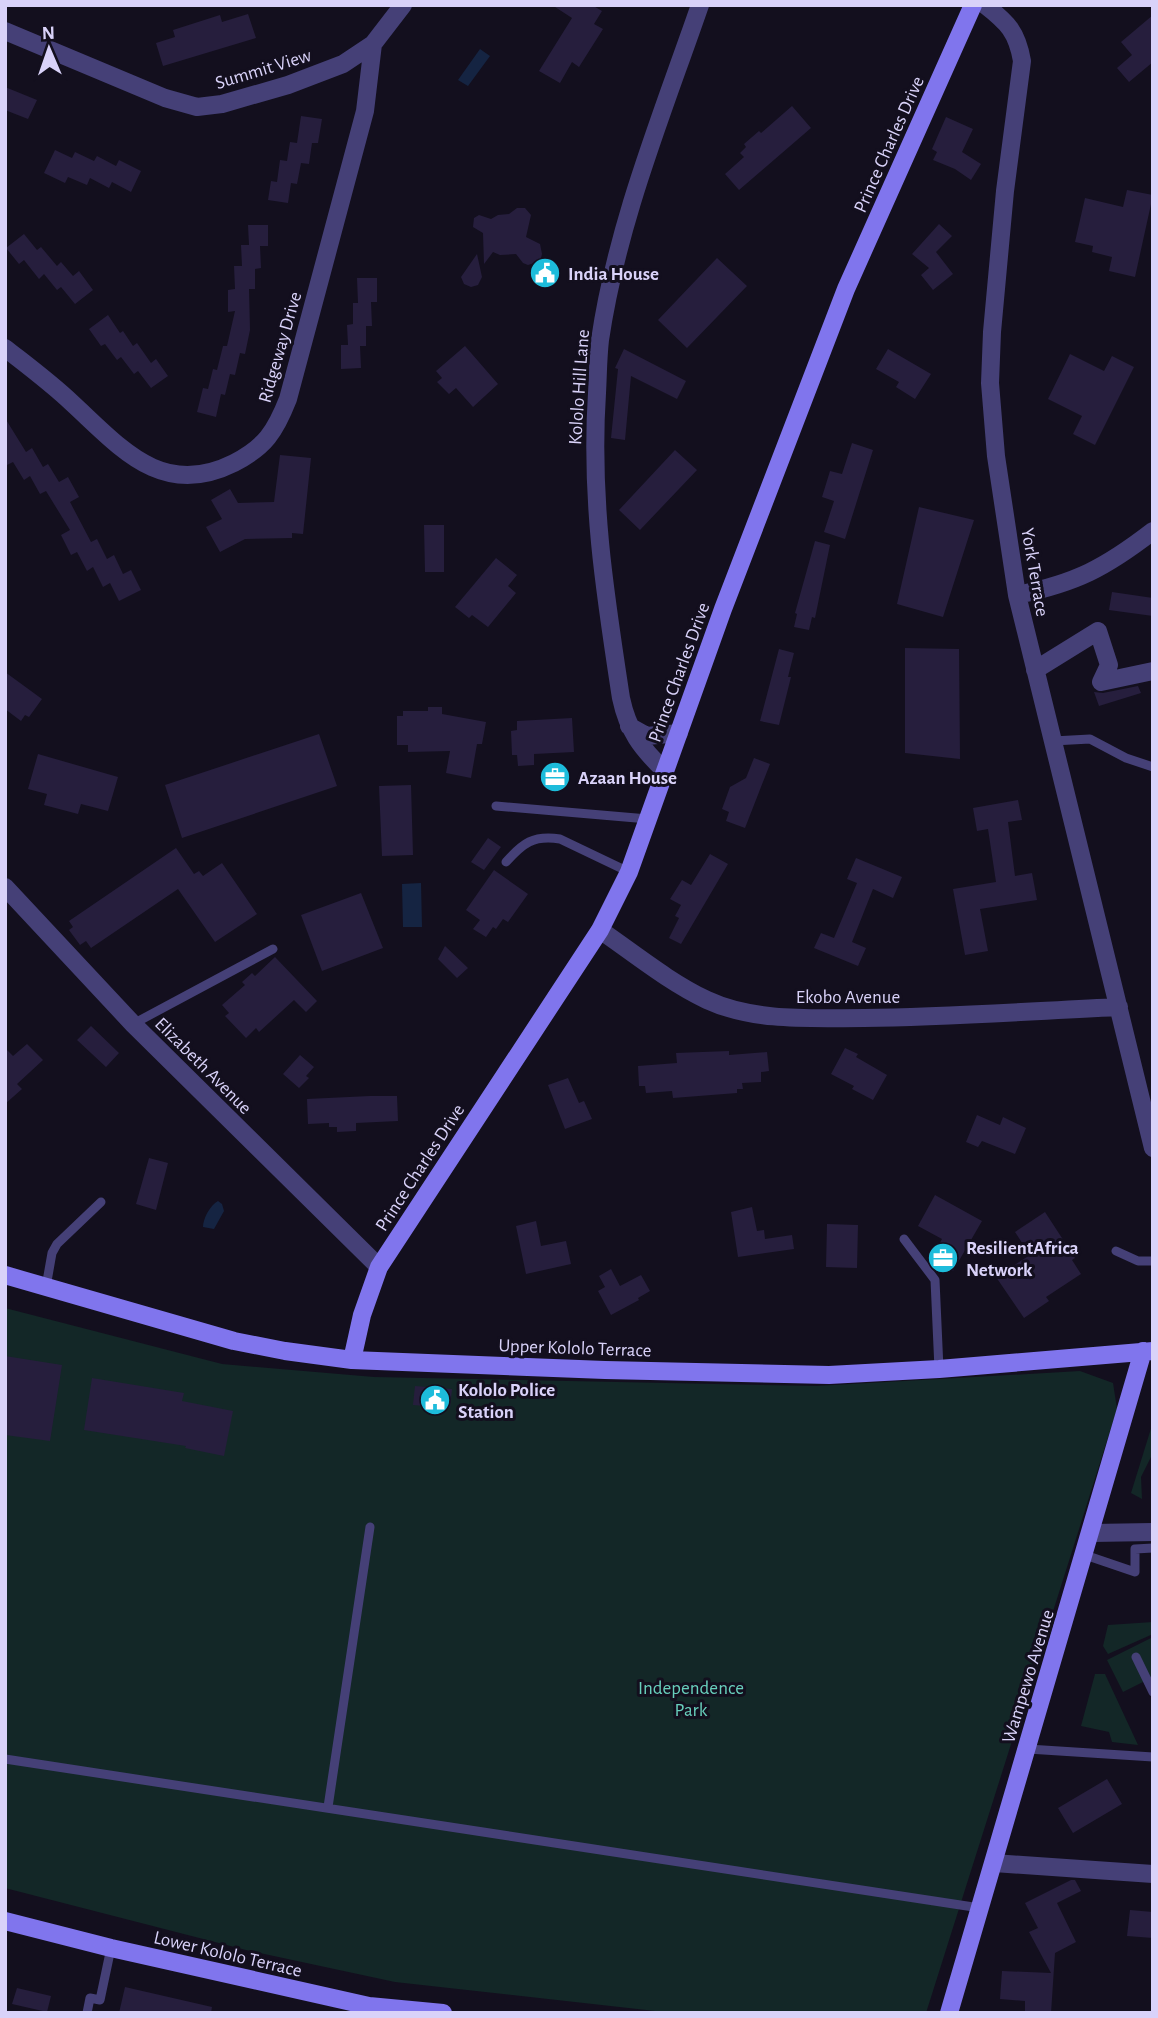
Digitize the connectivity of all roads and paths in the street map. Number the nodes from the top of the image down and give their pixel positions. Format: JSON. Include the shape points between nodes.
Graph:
{"nodes":[{"id":1,"x":403,"y":5,"type":"edge"},
{"id":2,"x":701,"y":5,"type":"edge"},
{"id":3,"x":973,"y":5,"type":"edge"},
{"id":4,"x":985,"y":5,"type":"edge"},
{"id":5,"x":5,"y":32,"type":"edge"},
{"id":6,"x":373,"y":44,"type":"junction"},
{"id":7,"x":5,"y":348,"type":"edge"},
{"id":8,"x":1153,"y":531,"type":"edge"},
{"id":9,"x":1017,"y":595,"type":"junction"},
{"id":10,"x":1035,"y":670,"type":"junction"},
{"id":11,"x":1153,"y":671,"type":"edge"},
{"id":12,"x":629,"y":726,"type":"junction"},
{"id":13,"x":679,"y":733,"type":"junction"},
{"id":14,"x":1053,"y":741,"type":"junction"},
{"id":15,"x":1153,"y":767,"type":"edge"},
{"id":16,"x":665,"y":771,"type":"junction"},
{"id":17,"x":496,"y":806,"type":"dead end"},
{"id":18,"x":648,"y":819,"type":"junction"},
{"id":19,"x":506,"y":862,"type":"dead end"},
{"id":20,"x":629,"y":872,"type":"junction"},
{"id":21,"x":5,"y":887,"type":"edge"},
{"id":22,"x":600,"y":930,"type":"junction"},
{"id":23,"x":273,"y":949,"type":"dead end"},
{"id":24,"x":1119,"y":1007,"type":"junction"},
{"id":25,"x":133,"y":1024,"type":"junction"},
{"id":26,"x":1149,"y":1107,"type":"edge"},
{"id":27,"x":1153,"y":1147,"type":"edge"},
{"id":28,"x":101,"y":1202,"type":"dead end"},
{"id":29,"x":904,"y":1239,"type":"dead end"},
{"id":30,"x":1116,"y":1251,"type":"dead end"},
{"id":31,"x":1153,"y":1261,"type":"edge"},
{"id":32,"x":379,"y":1267,"type":"junction"},
{"id":33,"x":5,"y":1275,"type":"edge"},
{"id":34,"x":46,"y":1287,"type":"junction"},
{"id":35,"x":1148,"y":1351,"type":"edge"},
{"id":36,"x":352,"y":1360,"type":"junction"},
{"id":37,"x":939,"y":1369,"type":"junction"},
{"id":38,"x":370,"y":1527,"type":"dead end"},
{"id":39,"x":1153,"y":1532,"type":"edge"},
{"id":40,"x":1092,"y":1534,"type":"junction"},
{"id":41,"x":1153,"y":1548,"type":"edge"},
{"id":42,"x":1085,"y":1555,"type":"junction"},
{"id":43,"x":1136,"y":1657,"type":"dead end"},
{"id":44,"x":1153,"y":1692,"type":"edge"},
{"id":45,"x":1028,"y":1749,"type":"junction"},
{"id":46,"x":1153,"y":1757,"type":"edge"},
{"id":47,"x":5,"y":1759,"type":"edge"},
{"id":48,"x":328,"y":1807,"type":"junction"},
{"id":49,"x":994,"y":1863,"type":"junction"},
{"id":50,"x":1153,"y":1874,"type":"edge"},
{"id":51,"x":980,"y":1908,"type":"junction"},
{"id":52,"x":5,"y":1921,"type":"edge"},
{"id":53,"x":111,"y":1948,"type":"junction"},
{"id":54,"x":87,"y":2013,"type":"edge"},
{"id":55,"x":443,"y":2013,"type":"edge"},
{"id":56,"x":949,"y":2013,"type":"edge"}],
"edges":[{"from":1,"to":6,"type":"street"},
{"from":2,"to":12,"type":"street","name":"Kololo Hill Lane","via":[[627,217],[600,342],[594,429],[596,516],[607,609]]},
{"from":3,"to":13,"type":"street","name":"Prince Charles Drive","via":[[846,289]]},
{"from":4,"to":9,"type":"street","name":"York Terrace","via":[[1012,30],[1022,61],[1004,191],[990,383]]},
{"from":5,"to":6,"type":"street","name":"Summit View","via":[[197,107],[288,85],[344,64]]},
{"from":6,"to":7,"type":"street","name":"Ridgeway Drive","via":[[365,111],[288,399],[272,434],[260,447],[217,470],[186,476],[167,474],[127,453]]},
{"from":8,"to":9,"type":"street","via":[[1084,576]]},
{"from":9,"to":10,"type":"street","name":"York Terrace"},
{"from":10,"to":11,"type":"street","via":[[1098,631],[1109,665],[1101,682]]},
{"from":10,"to":14,"type":"street","name":"York Terrace"},
{"from":12,"to":13,"type":"street","via":[[647,736]]},
{"from":12,"to":16,"type":"street","name":"Kololo Hill Lane"},
{"from":13,"to":16,"type":"street","name":"Prince Charles Drive"},
{"from":14,"to":15,"type":"lane","via":[[1090,739]]},
{"from":14,"to":24,"type":"street","name":"York Terrace"},
{"from":16,"to":18,"type":"street","name":"Prince Charles Drive"},
{"from":17,"to":18,"type":"lane"},
{"from":18,"to":20,"type":"street","name":"Prince Charles Drive"},
{"from":19,"to":20,"type":"lane","via":[[523,844],[548,837]]},
{"from":20,"to":22,"type":"street","name":"Prince Charles Drive"},
{"from":21,"to":25,"type":"street","name":"Elizabeth Avenue"},
{"from":22,"to":24,"type":"street","name":"Ekobo Avenue","via":[[708,1001],[770,1016],[902,1017]]},
{"from":22,"to":32,"type":"street","name":"Prince Charles Drive"},
{"from":23,"to":25,"type":"lane"},
{"from":24,"to":26,"type":"street","name":"York Terrace"},
{"from":25,"to":32,"type":"street","name":"Elizabeth Avenue"},
{"from":26,"to":27,"type":"street","name":"York Terrace"},
{"from":28,"to":34,"type":"lane","via":[[57,1244]]},
{"from":29,"to":37,"type":"lane","via":[[935,1280]]},
{"from":30,"to":31,"type":"lane","via":[[1138,1261]]},
{"from":32,"to":36,"type":"street","name":"Prince Charles Drive"},
{"from":33,"to":34,"type":"street","name":"Upper Kololo Terrace"},
{"from":34,"to":36,"type":"street","name":"Upper Kololo Terrace","via":[[234,1341]]},
{"from":35,"to":37,"type":"street","name":"Upper Kololo Terrace"},
{"from":35,"to":40,"type":"street","name":"Wampewo Avenue"},
{"from":36,"to":37,"type":"street","name":"Upper Kololo Terrace","via":[[781,1375]]},
{"from":38,"to":48,"type":"lane"},
{"from":39,"to":40,"type":"street"},
{"from":40,"to":42,"type":"street","name":"Wampewo Avenue"},
{"from":41,"to":42,"type":"lane","via":[[1135,1549],[1135,1572]]},
{"from":42,"to":45,"type":"street","name":"Wampewo Avenue"},
{"from":43,"to":44,"type":"lane"},
{"from":45,"to":46,"type":"lane"},
{"from":45,"to":49,"type":"street","name":"Wampewo Avenue"},
{"from":47,"to":48,"type":"lane"},
{"from":48,"to":51,"type":"lane"},
{"from":49,"to":50,"type":"street"},
{"from":49,"to":51,"type":"street","name":"Wampewo Avenue"},
{"from":51,"to":56,"type":"street","name":"Wampewo Avenue"},
{"from":52,"to":53,"type":"street","name":"Lower Kololo Terrace"},
{"from":53,"to":54,"type":"lane","via":[[100,2000],[90,1998]]},
{"from":53,"to":55,"type":"street","name":"Lower Kololo Terrace","via":[[369,2006]]}]}
